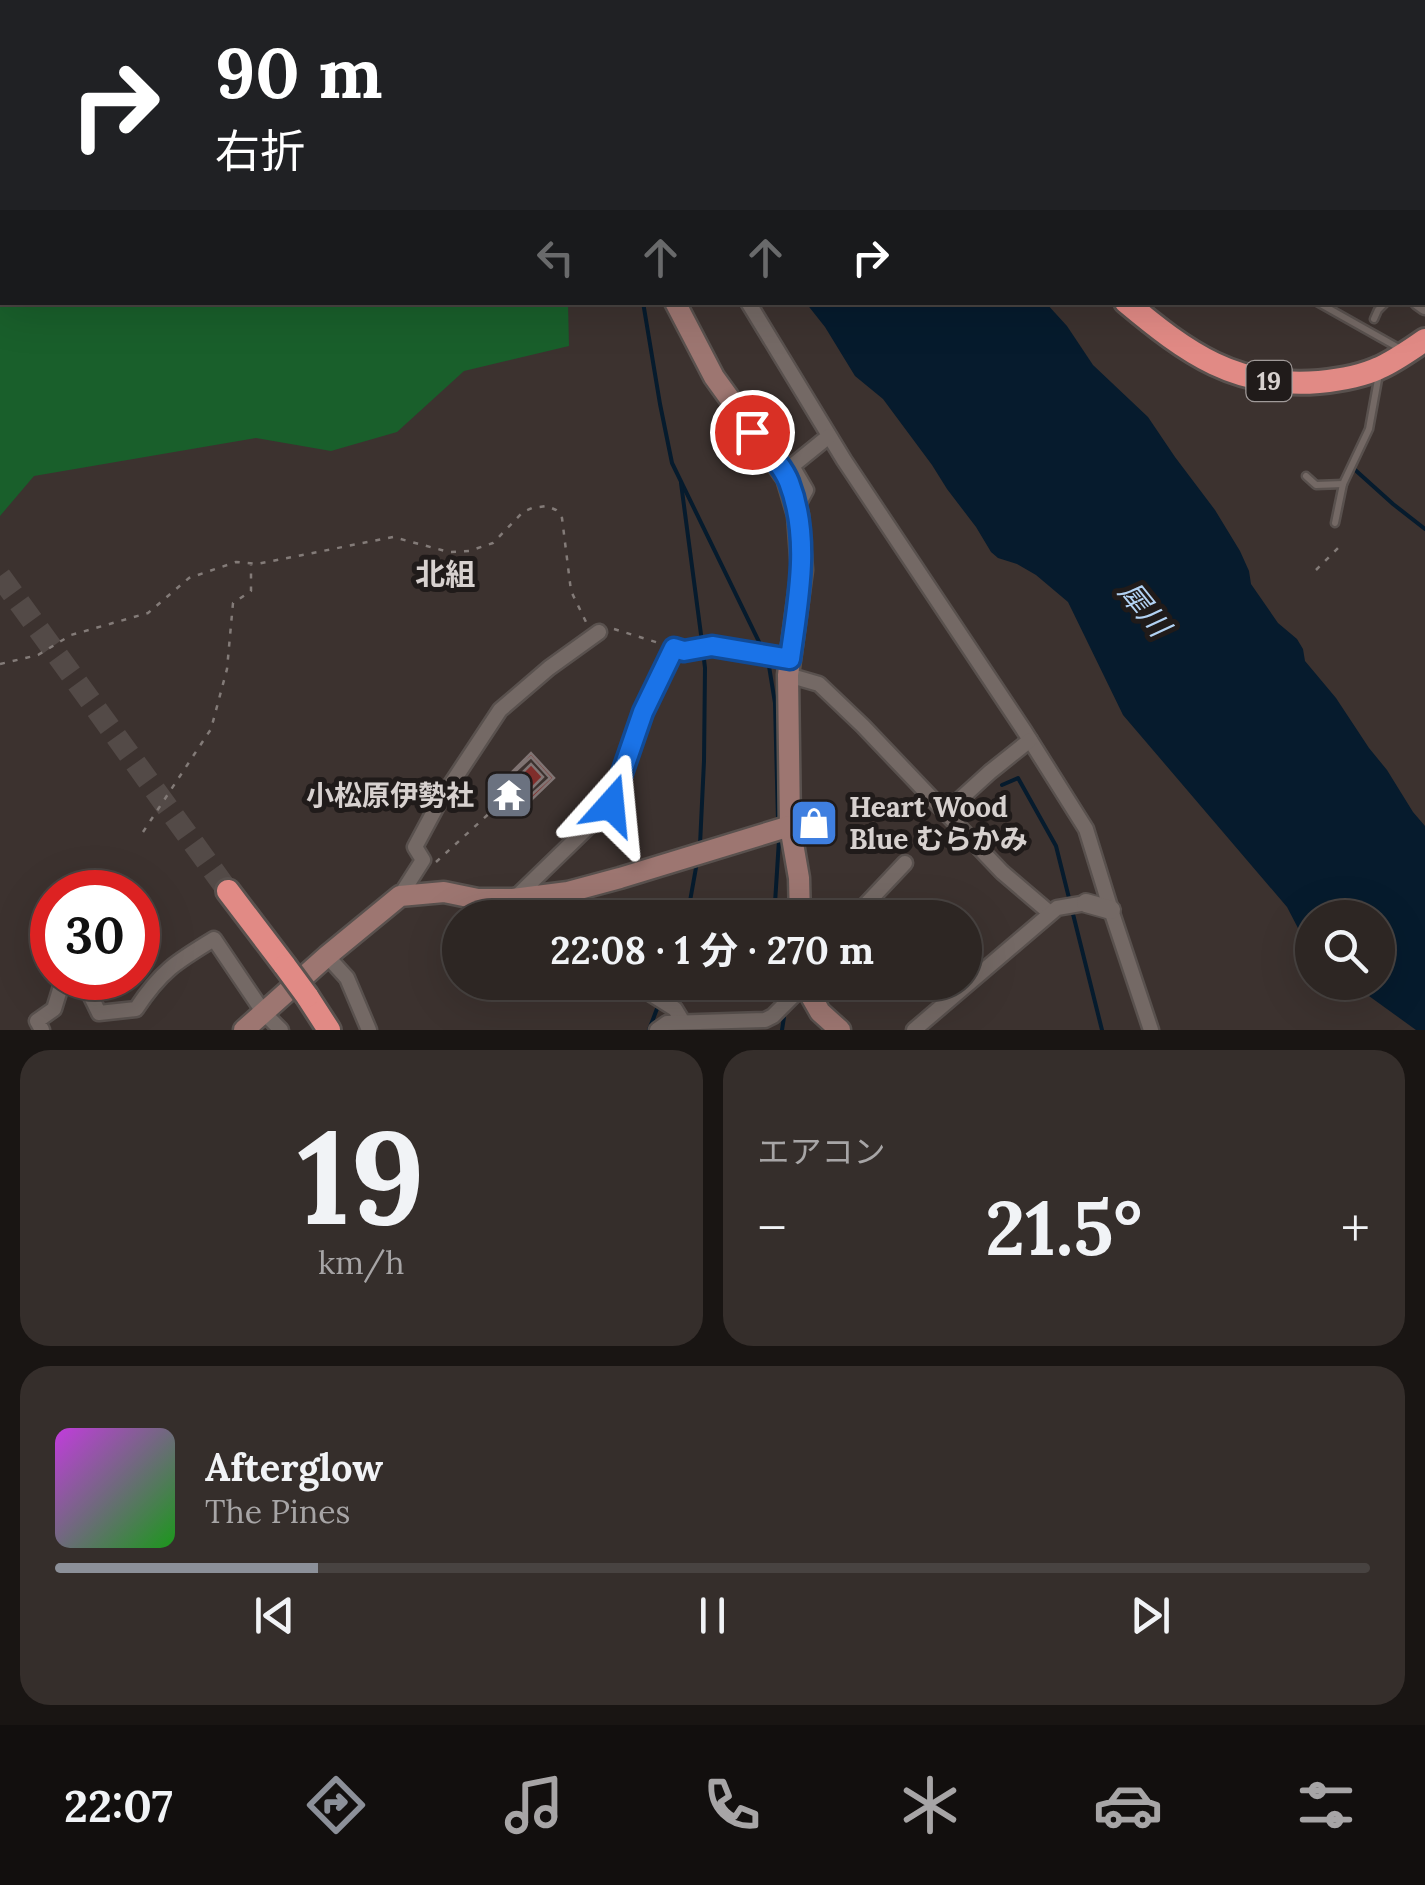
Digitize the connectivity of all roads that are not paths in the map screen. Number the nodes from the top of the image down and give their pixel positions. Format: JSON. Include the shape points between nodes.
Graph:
{"nodes":[{"id":1,"x":677,"y":305,"type":"edge"},
{"id":2,"x":750,"y":305,"type":"edge"},
{"id":3,"x":1130,"y":305,"type":"edge"},
{"id":4,"x":1322,"y":305,"type":"edge"},
{"id":5,"x":1383,"y":305,"type":"edge"},
{"id":6,"x":1374,"y":319,"type":"dead end"},
{"id":7,"x":1424,"y":343,"type":"edge"},
{"id":8,"x":1397,"y":348,"type":"dead end"},
{"id":9,"x":1380,"y":368,"type":"junction"},
{"id":10,"x":829,"y":436,"type":"junction"},
{"id":11,"x":1306,"y":476,"type":"dead end"},
{"id":12,"x":1343,"y":484,"type":"junction"},
{"id":13,"x":796,"y":508,"type":"junction"},
{"id":14,"x":1334,"y":523,"type":"dead end"},
{"id":15,"x":599,"y":632,"type":"road end"},
{"id":16,"x":789,"y":667,"type":"junction"},
{"id":17,"x":1030,"y":740,"type":"junction"},
{"id":18,"x":946,"y":812,"type":"junction"},
{"id":19,"x":790,"y":826,"type":"junction"},
{"id":20,"x":906,"y":863,"type":"dead end"},
{"id":21,"x":228,"y":892,"type":"tunnel mouth"},
{"id":22,"x":400,"y":896,"type":"junction"},
{"id":23,"x":481,"y":900,"type":"edge"},
{"id":24,"x":517,"y":900,"type":"edge"},
{"id":25,"x":538,"y":900,"type":"edge"},
{"id":26,"x":800,"y":900,"type":"edge"},
{"id":27,"x":871,"y":900,"type":"edge"},
{"id":28,"x":1086,"y":904,"type":"joint"},
{"id":29,"x":1054,"y":910,"type":"junction"},
{"id":30,"x":1110,"y":910,"type":"junction"},
{"id":31,"x":326,"y":956,"type":"junction"},
{"id":32,"x":160,"y":977,"type":"edge"},
{"id":33,"x":57,"y":1000,"type":"edge"},
{"id":34,"x":93,"y":1000,"type":"edge"},
{"id":35,"x":142,"y":1000,"type":"edge"},
{"id":36,"x":660,"y":1000,"type":"edge"},
{"id":37,"x":791,"y":1000,"type":"edge"},
{"id":38,"x":813,"y":1000,"type":"edge"},
{"id":39,"x":264,"y":1012,"type":"junction"},
{"id":40,"x":683,"y":1022,"type":"junction"},
{"id":41,"x":773,"y":1023,"type":"edge"},
{"id":42,"x":42,"y":1030,"type":"edge"},
{"id":43,"x":244,"y":1030,"type":"edge"},
{"id":44,"x":281,"y":1030,"type":"edge"},
{"id":45,"x":329,"y":1030,"type":"edge"},
{"id":46,"x":368,"y":1030,"type":"edge"},
{"id":47,"x":657,"y":1030,"type":"edge"},
{"id":48,"x":840,"y":1030,"type":"edge"},
{"id":49,"x":914,"y":1030,"type":"edge"},
{"id":50,"x":1151,"y":1030,"type":"edge"}],
"edges":[{"from":1,"to":13,"type":"main road","via":[[714,378],[788,478]]},
{"from":2,"to":10,"type":"street"},
{"from":3,"to":9,"type":"highway","number":"19","via":[[1198,356],[1248,377],[1311,382]]},
{"from":4,"to":8,"type":"lane"},
{"from":5,"to":6,"type":"lane"},
{"from":7,"to":9,"type":"highway","number":"19"},
{"from":9,"to":12,"type":"lane","via":[[1369,429]]},
{"from":10,"to":13,"type":"street","via":[[792,466],[806,490]]},
{"from":10,"to":17,"type":"street"},
{"from":11,"to":12,"type":"lane","via":[[1316,484]]},
{"from":12,"to":14,"type":"lane"},
{"from":13,"to":16,"type":"main road","via":[[802,570]]},
{"from":15,"to":22,"type":"street","via":[[500,710],[438,804],[415,847],[423,860]]},
{"from":16,"to":18,"type":"street","via":[[819,684]]},
{"from":16,"to":19,"type":"main road"},
{"from":16,"to":24,"type":"street","via":[[712,646],[674,648],[611,805]]},
{"from":17,"to":18,"type":"street"},
{"from":17,"to":30,"type":"street","via":[[1086,828]]},
{"from":18,"to":29,"type":"street","via":[[1002,872]]},
{"from":19,"to":25,"type":"main road"},
{"from":19,"to":26,"type":"main road"},
{"from":20,"to":27,"type":"street"},
{"from":21,"to":45,"type":"highway","bridge":true},
{"from":22,"to":23,"type":"main road","via":[[444,892]]},
{"from":22,"to":31,"type":"main road"},
{"from":28,"to":29,"type":"street"},
{"from":28,"to":30,"type":"street"},
{"from":29,"to":49,"type":"street"},
{"from":30,"to":50,"type":"street"},
{"from":31,"to":39,"type":"main road"},
{"from":31,"to":46,"type":"street","via":[[347,978]]},
{"from":32,"to":39,"type":"street","via":[[214,939]]},
{"from":33,"to":42,"type":"street","via":[[37,1021]]},
{"from":34,"to":35,"type":"street","via":[[99,1012],[110,1013],[136,1009]]},
{"from":36,"to":40,"type":"street"},
{"from":37,"to":41,"type":"street"},
{"from":38,"to":48,"type":"main road"},
{"from":39,"to":43,"type":"main road"},
{"from":39,"to":44,"type":"street"},
{"from":40,"to":41,"type":"street"},
{"from":40,"to":47,"type":"street"}]}
